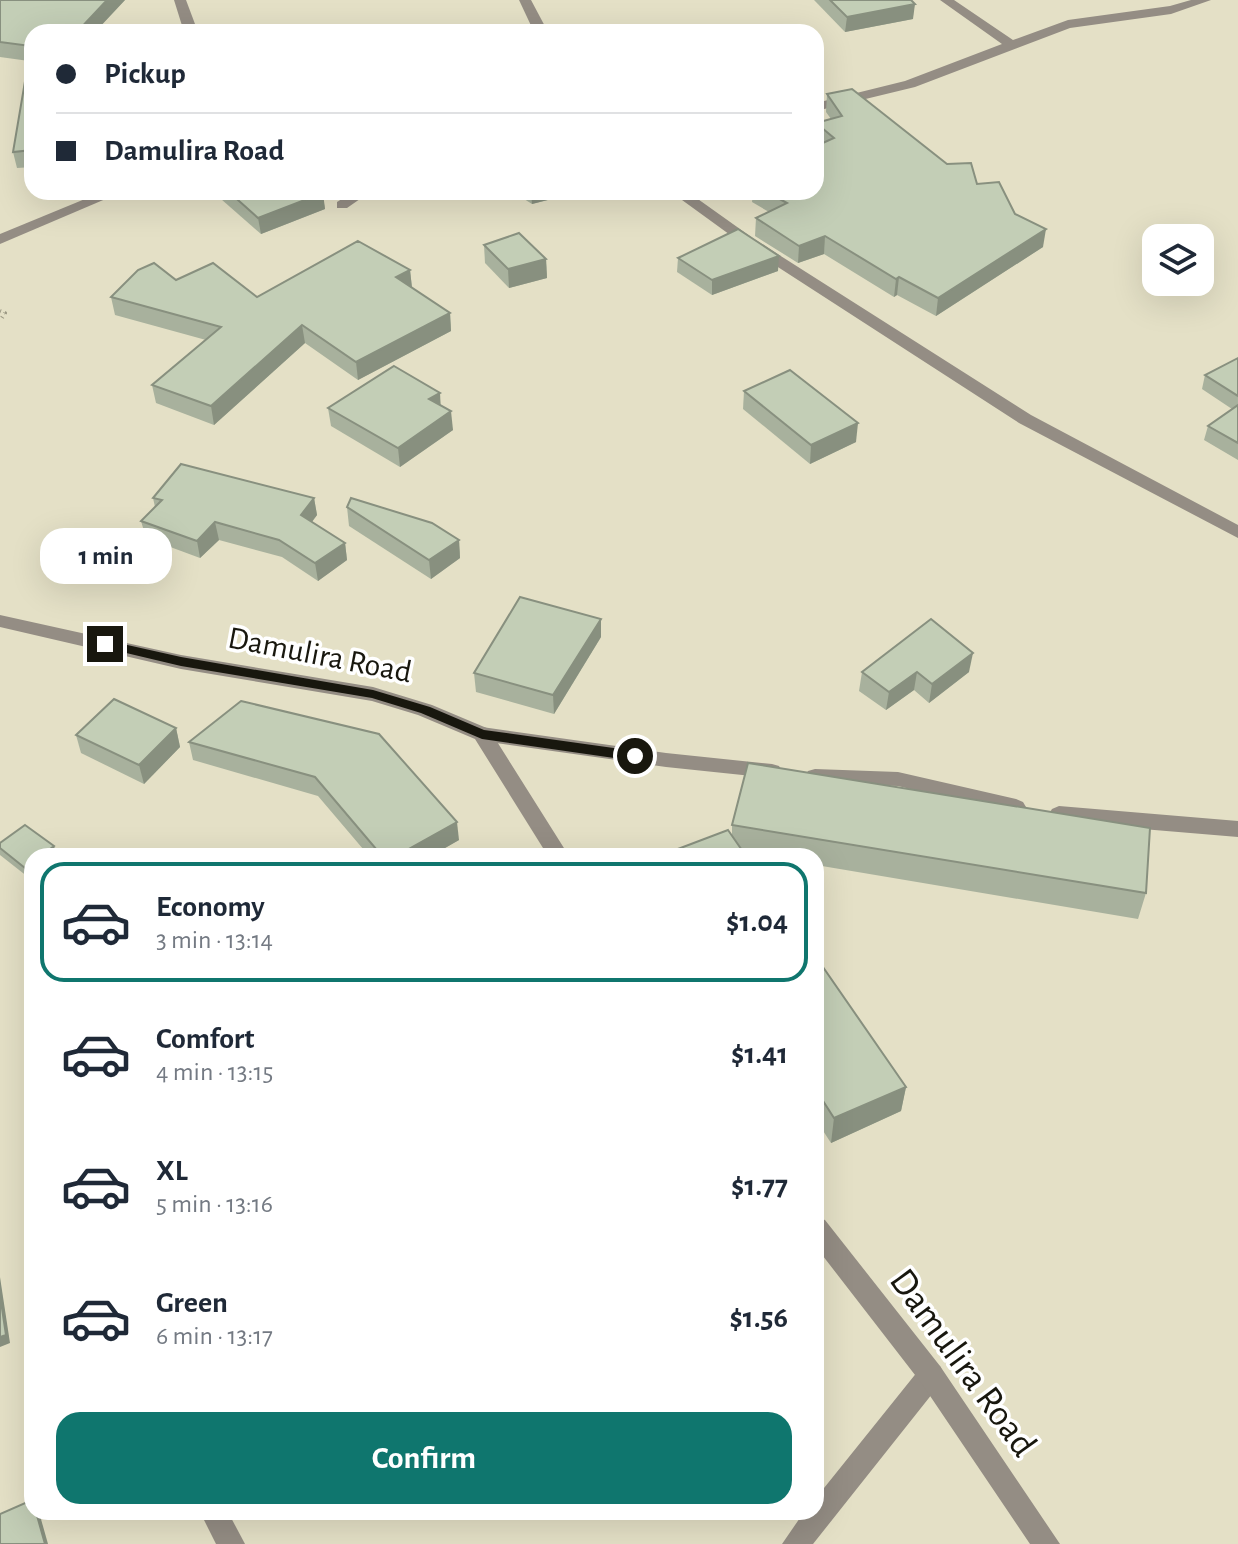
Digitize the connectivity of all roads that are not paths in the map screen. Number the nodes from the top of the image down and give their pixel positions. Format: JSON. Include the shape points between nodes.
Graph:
{"nodes":[{"id":1,"x":180,"y":0,"type":"edge"},
{"id":2,"x":525,"y":0,"type":"edge"},
{"id":3,"x":946,"y":0,"type":"edge"},
{"id":4,"x":1205,"y":0,"type":"edge"},
{"id":5,"x":188,"y":24,"type":"edge"},
{"id":6,"x":537,"y":24,"type":"edge"},
{"id":7,"x":1010,"y":44,"type":"junction"},
{"id":8,"x":824,"y":105,"type":"edge"},
{"id":9,"x":95,"y":200,"type":"edge"},
{"id":10,"x":350,"y":200,"type":"edge"},
{"id":11,"x":689,"y":200,"type":"edge"},
{"id":12,"x":342,"y":205,"type":"dead end"},
{"id":13,"x":0,"y":239,"type":"edge"},
{"id":14,"x":1238,"y":532,"type":"edge"},
{"id":15,"x":0,"y":621,"type":"edge"},
{"id":16,"x":482,"y":734,"type":"junction"},
{"id":17,"x":1238,"y":829,"type":"edge"},
{"id":18,"x":554,"y":848,"type":"edge"},
{"id":19,"x":824,"y":1238,"type":"edge"},
{"id":20,"x":931,"y":1375,"type":"junction"},
{"id":21,"x":824,"y":1509,"type":"edge"},
{"id":22,"x":218,"y":1520,"type":"edge"},
{"id":23,"x":815,"y":1520,"type":"edge"},
{"id":24,"x":231,"y":1544,"type":"edge"},
{"id":25,"x":796,"y":1544,"type":"edge"},
{"id":26,"x":1046,"y":1544,"type":"edge"}],
"edges":[{"from":1,"to":5,"type":"street"},
{"from":2,"to":6,"type":"street"},
{"from":3,"to":7,"type":"street"},
{"from":4,"to":7,"type":"street","via":[[1068,24]]},
{"from":7,"to":8,"type":"street","via":[[910,84]]},
{"from":9,"to":13,"type":"street"},
{"from":10,"to":12,"type":"street"},
{"from":11,"to":14,"type":"street","via":[[1025,419]]},
{"from":15,"to":16,"type":"street","name":"Damulira Road","via":[[181,662],[373,694]]},
{"from":16,"to":17,"type":"street","name":"Damulira Road","via":[[666,760],[898,779],[1068,816]]},
{"from":16,"to":18,"type":"street"},
{"from":19,"to":20,"type":"street","name":"Damulira Road"},
{"from":20,"to":21,"type":"street"},
{"from":20,"to":26,"type":"street","name":"Damulira Road"},
{"from":22,"to":24,"type":"street"},
{"from":23,"to":25,"type":"street"}]}
